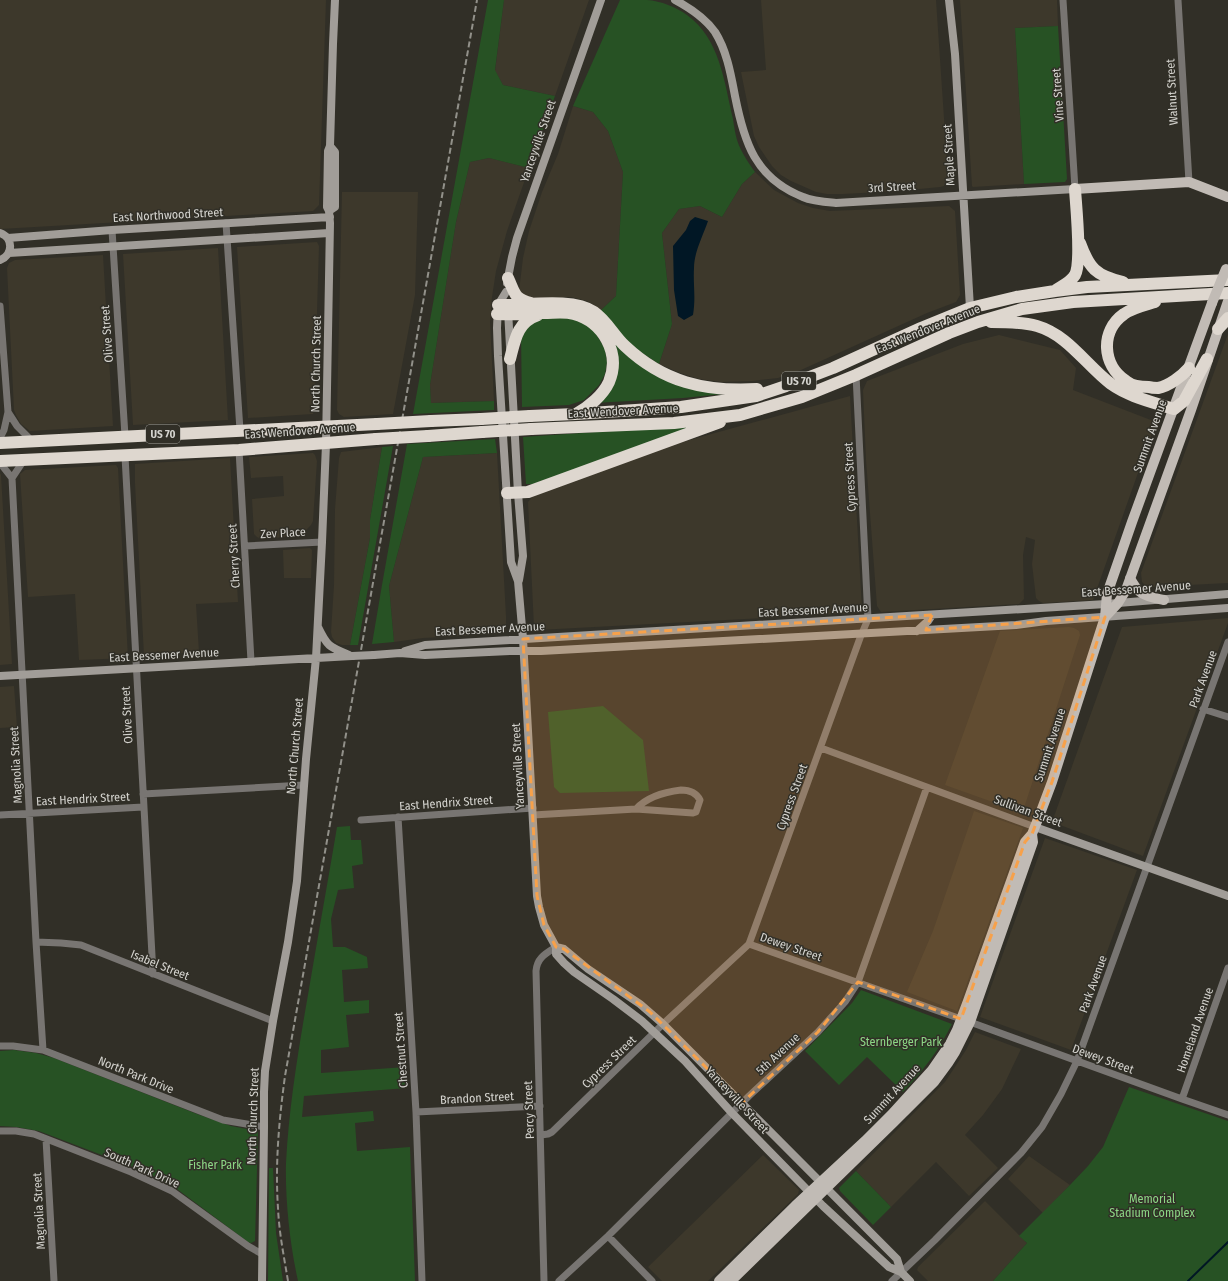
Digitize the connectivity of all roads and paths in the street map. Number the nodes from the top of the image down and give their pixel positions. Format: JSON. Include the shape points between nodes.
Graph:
{"nodes":[{"id":1,"x":335,"y":0,"type":"edge"},
{"id":2,"x":601,"y":0,"type":"edge"},
{"id":3,"x":675,"y":0,"type":"edge"},
{"id":4,"x":949,"y":0,"type":"edge"},
{"id":5,"x":1063,"y":0,"type":"edge"},
{"id":6,"x":1178,"y":0,"type":"edge"},
{"id":7,"x":1188,"y":182,"type":"junction"},
{"id":8,"x":1075,"y":189,"type":"junction"},
{"id":9,"x":963,"y":196,"type":"junction"},
{"id":10,"x":1228,"y":197,"type":"edge"},
{"id":11,"x":329,"y":214,"type":"junction"},
{"id":12,"x":226,"y":223,"type":"junction"},
{"id":13,"x":112,"y":230,"type":"junction"},
{"id":14,"x":0,"y":233,"type":"edge"},
{"id":15,"x":329,"y":233,"type":"junction"},
{"id":16,"x":8,"y":238,"type":"junction"},
{"id":17,"x":227,"y":239,"type":"junction"},
{"id":18,"x":1078,"y":239,"type":"junction"},
{"id":19,"x":113,"y":246,"type":"junction"},
{"id":20,"x":9,"y":253,"type":"junction"},
{"id":21,"x":0,"y":260,"type":"edge"},
{"id":22,"x":1227,"y":272,"type":"edge"},
{"id":23,"x":508,"y":278,"type":"junction"},
{"id":24,"x":1136,"y":285,"type":"junction"},
{"id":25,"x":1055,"y":291,"type":"junction"},
{"id":26,"x":1176,"y":296,"type":"junction"},
{"id":27,"x":1227,"y":300,"type":"edge"},
{"id":28,"x":0,"y":306,"type":"edge"},
{"id":29,"x":970,"y":308,"type":"junction"},
{"id":30,"x":540,"y":309,"type":"junction"},
{"id":31,"x":503,"y":310,"type":"junction"},
{"id":32,"x":1228,"y":318,"type":"edge"},
{"id":33,"x":978,"y":322,"type":"junction"},
{"id":34,"x":1218,"y":329,"type":"junction"},
{"id":35,"x":950,"y":333,"type":"junction"},
{"id":36,"x":510,"y":359,"type":"junction"},
{"id":37,"x":1207,"y":359,"type":"junction"},
{"id":38,"x":1189,"y":368,"type":"junction"},
{"id":39,"x":856,"y":375,"type":"junction"},
{"id":40,"x":786,"y":386,"type":"junction"},
{"id":41,"x":1174,"y":409,"type":"junction"},
{"id":42,"x":8,"y":412,"type":"junction"},
{"id":43,"x":575,"y":414,"type":"junction"},
{"id":44,"x":740,"y":415,"type":"junction"},
{"id":45,"x":327,"y":427,"type":"junction"},
{"id":46,"x":240,"y":430,"type":"junction"},
{"id":47,"x":125,"y":436,"type":"junction"},
{"id":48,"x":0,"y":438,"type":"edge"},
{"id":49,"x":32,"y":441,"type":"junction"},
{"id":50,"x":0,"y":443,"type":"edge"},
{"id":51,"x":326,"y":444,"type":"junction"},
{"id":52,"x":239,"y":450,"type":"junction"},
{"id":53,"x":125,"y":456,"type":"junction"},
{"id":54,"x":24,"y":460,"type":"junction"},
{"id":55,"x":0,"y":462,"type":"edge"},
{"id":56,"x":12,"y":478,"type":"junction"},
{"id":57,"x":512,"y":493,"type":"junction"},
{"id":58,"x":322,"y":542,"type":"junction"},
{"id":59,"x":245,"y":546,"type":"junction"},
{"id":60,"x":1130,"y":578,"type":"junction"},
{"id":61,"x":1228,"y":594,"type":"edge"},
{"id":62,"x":1164,"y":600,"type":"junction"},
{"id":63,"x":1118,"y":603,"type":"junction"},
{"id":64,"x":1106,"y":604,"type":"junction"},
{"id":65,"x":1228,"y":608,"type":"edge"},
{"id":66,"x":932,"y":615,"type":"junction"},
{"id":67,"x":1105,"y":617,"type":"junction"},
{"id":68,"x":868,"y":619,"type":"junction"},
{"id":69,"x":318,"y":627,"type":"junction"},
{"id":70,"x":917,"y":631,"type":"junction"},
{"id":71,"x":862,"y":634,"type":"junction"},
{"id":72,"x":523,"y":639,"type":"junction"},
{"id":73,"x":1228,"y":642,"type":"edge"},
{"id":74,"x":524,"y":650,"type":"junction"},
{"id":75,"x":400,"y":653,"type":"junction"},
{"id":76,"x":352,"y":656,"type":"junction"},
{"id":77,"x":316,"y":658,"type":"junction"},
{"id":78,"x":251,"y":661,"type":"junction"},
{"id":79,"x":136,"y":668,"type":"junction"},
{"id":80,"x":22,"y":675,"type":"junction"},
{"id":81,"x":0,"y":676,"type":"edge"},
{"id":82,"x":1203,"y":709,"type":"junction"},
{"id":83,"x":1228,"y":717,"type":"edge"},
{"id":84,"x":821,"y":748,"type":"junction"},
{"id":85,"x":304,"y":785,"type":"junction"},
{"id":86,"x":927,"y":787,"type":"junction"},
{"id":87,"x":143,"y":794,"type":"junction"},
{"id":88,"x":143,"y":807,"type":"junction"},
{"id":89,"x":636,"y":809,"type":"junction"},
{"id":90,"x":533,"y":811,"type":"junction"},
{"id":91,"x":29,"y":813,"type":"junction"},
{"id":92,"x":0,"y":815,"type":"edge"},
{"id":93,"x":398,"y":817,"type":"junction"},
{"id":94,"x":361,"y":820,"type":"dead end"},
{"id":95,"x":1033,"y":830,"type":"junction"},
{"id":96,"x":1146,"y":867,"type":"junction"},
{"id":97,"x":1228,"y":896,"type":"edge"},
{"id":98,"x":36,"y":942,"type":"junction"},
{"id":99,"x":749,"y":944,"type":"junction"},
{"id":100,"x":556,"y":947,"type":"junction"},
{"id":101,"x":1228,"y":968,"type":"edge"},
{"id":102,"x":153,"y":974,"type":"junction"},
{"id":103,"x":858,"y":982,"type":"junction"},
{"id":104,"x":966,"y":1020,"type":"junction"},
{"id":105,"x":272,"y":1021,"type":"junction"},
{"id":106,"x":663,"y":1024,"type":"junction"},
{"id":107,"x":654,"y":1032,"type":"junction"},
{"id":108,"x":0,"y":1046,"type":"edge"},
{"id":109,"x":43,"y":1050,"type":"junction"},
{"id":110,"x":1077,"y":1061,"type":"junction"},
{"id":111,"x":1182,"y":1100,"type":"junction"},
{"id":112,"x":742,"y":1103,"type":"junction"},
{"id":113,"x":540,"y":1106,"type":"junction"},
{"id":114,"x":416,"y":1112,"type":"junction"},
{"id":115,"x":732,"y":1113,"type":"junction"},
{"id":116,"x":1228,"y":1115,"type":"edge"},
{"id":117,"x":264,"y":1127,"type":"junction"},
{"id":118,"x":0,"y":1131,"type":"edge"},
{"id":119,"x":540,"y":1135,"type":"junction"},
{"id":120,"x":46,"y":1140,"type":"junction"},
{"id":121,"x":823,"y":1185,"type":"junction"},
{"id":122,"x":813,"y":1195,"type":"junction"},
{"id":123,"x":608,"y":1236,"type":"junction"},
{"id":124,"x":262,"y":1254,"type":"junction"},
{"id":125,"x":901,"y":1272,"type":"junction"},
{"id":126,"x":54,"y":1281,"type":"edge"},
{"id":127,"x":262,"y":1281,"type":"edge"},
{"id":128,"x":422,"y":1281,"type":"edge"},
{"id":129,"x":544,"y":1281,"type":"edge"},
{"id":130,"x":559,"y":1281,"type":"edge"},
{"id":131,"x":652,"y":1281,"type":"edge"},
{"id":132,"x":719,"y":1281,"type":"edge"},
{"id":133,"x":731,"y":1281,"type":"edge"},
{"id":134,"x":892,"y":1281,"type":"edge"},
{"id":135,"x":910,"y":1281,"type":"edge"}],
"edges":[{"from":1,"to":11,"type":"main road","name":"North Church Street","via":[[328,151]]},
{"from":2,"to":23,"type":"main road","name":"Yanceyville Street","via":[[517,238]]},
{"from":3,"to":9,"type":"main road","name":"3rd Street","via":[[690,8],[715,32],[731,72],[750,151],[771,178],[784,188],[804,198],[836,203]]},
{"from":4,"to":9,"type":"main road","name":"Maple Street","via":[[955,54]]},
{"from":5,"to":8,"type":"street","name":"Vine Street"},
{"from":6,"to":7,"type":"street","name":"Walnut Street"},
{"from":7,"to":8,"type":"main road","name":"3rd Street"},
{"from":7,"to":10,"type":"main road","name":"3rd Street"},
{"from":8,"to":9,"type":"main road","name":"3rd Street"},
{"from":8,"to":18,"type":"highway"},
{"from":9,"to":29,"type":"main road","name":"Maple Street"},
{"from":11,"to":12,"type":"main road","name":"East Northwood Street"},
{"from":11,"to":15,"type":"main road","name":"North Church Street"},
{"from":12,"to":13,"type":"main road","name":"East Northwood Street"},
{"from":12,"to":17,"type":"street"},
{"from":13,"to":16,"type":"main road","name":"East Northwood Street"},
{"from":13,"to":19,"type":"street","name":"Olive Street"},
{"from":14,"to":16,"type":"main road"},
{"from":15,"to":17,"type":"main road"},
{"from":15,"to":45,"type":"main road","name":"North Church Street"},
{"from":16,"to":20,"type":"main road","via":[[11,245]]},
{"from":17,"to":19,"type":"main road"},
{"from":17,"to":46,"type":"street"},
{"from":18,"to":24,"type":"highway","via":[[1086,260],[1096,272],[1110,279]]},
{"from":18,"to":25,"type":"highway","via":[[1075,275]]},
{"from":19,"to":20,"type":"main road"},
{"from":19,"to":47,"type":"street","name":"Olive Street"},
{"from":20,"to":21,"type":"main road"},
{"from":22,"to":24,"type":"highway","name":"East Wendover Avenue","number":"US 70"},
{"from":22,"to":38,"type":"main road","name":"Summit Avenue","bridge":true,"via":[[1212,303]]},
{"from":23,"to":30,"type":"highway","via":[[517,297]]},
{"from":23,"to":31,"type":"main road","name":"Yanceyville Street"},
{"from":24,"to":25,"type":"highway","name":"East Wendover Avenue","number":"US 70"},
{"from":25,"to":29,"type":"highway","name":"East Wendover Avenue","number":"US 70"},
{"from":26,"to":27,"type":"highway","name":"East Wendover Avenue","number":"US 70"},
{"from":26,"to":33,"type":"highway","name":"East Wendover Avenue","number":"US 70","via":[[1074,302],[1022,309]]},
{"from":26,"to":38,"type":"highway","via":[[1124,313],[1114,323],[1106,348],[1115,372],[1126,382],[1140,387],[1159,388],[1179,378]]},
{"from":27,"to":34,"type":"main road","name":"Summit Avenue"},
{"from":28,"to":42,"type":"street"},
{"from":29,"to":35,"type":"highway","via":[[966,320]]},
{"from":29,"to":40,"type":"highway","name":"East Wendover Avenue","number":"US 70"},
{"from":30,"to":31,"type":"highway"},
{"from":30,"to":36,"type":"highway","via":[[524,322],[516,336]]},
{"from":30,"to":40,"type":"highway","via":[[561,304],[580,306],[594,312],[634,355],[666,375],[688,383],[707,388],[735,390]]},
{"from":30,"to":43,"type":"highway","via":[[585,318],[597,326],[607,338],[613,368],[609,383],[585,409]]},
{"from":31,"to":36,"type":"main road","name":"Yanceyville Street"},
{"from":31,"to":57,"type":"main road","name":"Yanceyville Street","via":[[497,328]]},
{"from":32,"to":34,"type":"highway"},
{"from":33,"to":35,"type":"highway","name":"East Wendover Avenue","number":"US 70"},
{"from":33,"to":41,"type":"highway","via":[[1012,322],[1053,332],[1112,384],[1127,393]]},
{"from":34,"to":37,"type":"main road","name":"Summit Avenue"},
{"from":35,"to":39,"type":"highway","name":"East Wendover Avenue","number":"US 70"},
{"from":36,"to":57,"type":"main road","name":"Yanceyville Street"},
{"from":37,"to":41,"type":"highway","via":[[1184,401]]},
{"from":37,"to":60,"type":"main road","name":"Summit Avenue"},
{"from":38,"to":41,"type":"main road","name":"Summit Avenue"},
{"from":39,"to":44,"type":"highway","name":"East Wendover Avenue","number":"US 70","via":[[802,397]]},
{"from":39,"to":68,"type":"street","name":"Cypress Street"},
{"from":40,"to":43,"type":"highway","name":"East Wendover Avenue","number":"US 70","via":[[756,396],[681,407]]},
{"from":41,"to":64,"type":"main road","name":"Summit Avenue","via":[[1132,522],[1107,594]]},
{"from":42,"to":48,"type":"street"},
{"from":42,"to":49,"type":"street"},
{"from":43,"to":45,"type":"highway","name":"East Wendover Avenue","number":"US 70","bridge":true},
{"from":44,"to":51,"type":"highway","name":"East Wendover Avenue","number":"US 70","bridge":true,"via":[[674,423],[531,429]]},
{"from":44,"to":57,"type":"highway","via":[[528,492]]},
{"from":45,"to":46,"type":"highway","name":"East Wendover Avenue","number":"US 70"},
{"from":45,"to":51,"type":"main road","name":"North Church Street"},
{"from":46,"to":47,"type":"highway","name":"East Wendover Avenue","number":"US 70"},
{"from":47,"to":49,"type":"highway","name":"East Wendover Avenue","number":"US 70"},
{"from":49,"to":50,"type":"highway","name":"East Wendover Avenue","number":"US 70"},
{"from":51,"to":52,"type":"highway","name":"East Wendover Avenue","number":"US 70"},
{"from":51,"to":58,"type":"main road","name":"North Church Street"},
{"from":52,"to":53,"type":"highway","name":"East Wendover Avenue","number":"US 70"},
{"from":52,"to":59,"type":"street","name":"Cherry Street"},
{"from":53,"to":54,"type":"highway","name":"East Wendover Avenue","number":"US 70"},
{"from":53,"to":79,"type":"street","name":"Olive Street"},
{"from":54,"to":55,"type":"highway","name":"East Wendover Avenue","number":"US 70"},
{"from":54,"to":56,"type":"street"},
{"from":55,"to":56,"type":"street"},
{"from":56,"to":80,"type":"street","name":"Magnolia Street"},
{"from":57,"to":72,"type":"main road","name":"Yanceyville Street","via":[[512,562],[518,581]]},
{"from":58,"to":59,"type":"street","name":"Zev Place"},
{"from":58,"to":69,"type":"main road","name":"North Church Street"},
{"from":59,"to":78,"type":"street","name":"Cherry Street"},
{"from":60,"to":62,"type":"main road","via":[[1137,589],[1145,595]]},
{"from":60,"to":63,"type":"main road","name":"Summit Avenue"},
{"from":61,"to":62,"type":"main road","name":"East Bessemer Avenue"},
{"from":62,"to":63,"type":"main road","name":"East Bessemer Avenue"},
{"from":63,"to":64,"type":"main road","name":"East Bessemer Avenue"},
{"from":63,"to":67,"type":"main road","name":"Summit Avenue"},
{"from":64,"to":66,"type":"main road","name":"East Bessemer Avenue"},
{"from":64,"to":67,"type":"main road","name":"Summit Avenue"},
{"from":65,"to":67,"type":"main road","name":"East Bessemer Avenue"},
{"from":66,"to":68,"type":"main road","name":"East Bessemer Avenue"},
{"from":66,"to":70,"type":"main road"},
{"from":67,"to":70,"type":"main road","name":"East Bessemer Avenue"},
{"from":67,"to":95,"type":"main road","name":"Summit Avenue","via":[[1052,782]]},
{"from":68,"to":71,"type":"street","name":"Cypress Street"},
{"from":68,"to":72,"type":"main road","name":"East Bessemer Avenue"},
{"from":69,"to":76,"type":"main road","via":[[328,646]]},
{"from":69,"to":77,"type":"main road","name":"North Church Street"},
{"from":70,"to":71,"type":"main road","name":"East Bessemer Avenue"},
{"from":71,"to":74,"type":"main road","name":"East Bessemer Avenue"},
{"from":71,"to":84,"type":"street","name":"Cypress Street"},
{"from":72,"to":74,"type":"main road","name":"Yanceyville Street"},
{"from":72,"to":75,"type":"main road","name":"East Bessemer Avenue","via":[[425,645]]},
{"from":73,"to":82,"type":"street","name":"Park Avenue"},
{"from":74,"to":75,"type":"main road","name":"East Bessemer Avenue","via":[[425,655]]},
{"from":74,"to":90,"type":"main road","name":"Yanceyville Street"},
{"from":75,"to":76,"type":"main road","name":"East Bessemer Avenue","bridge":true},
{"from":76,"to":77,"type":"main road","name":"East Bessemer Avenue"},
{"from":77,"to":78,"type":"main road","name":"East Bessemer Avenue"},
{"from":77,"to":85,"type":"main road","name":"North Church Street"},
{"from":78,"to":79,"type":"main road","name":"East Bessemer Avenue"},
{"from":79,"to":80,"type":"main road","name":"East Bessemer Avenue"},
{"from":79,"to":87,"type":"street","name":"Olive Street"},
{"from":80,"to":81,"type":"main road","name":"East Bessemer Avenue"},
{"from":80,"to":91,"type":"street","name":"Magnolia Street"},
{"from":82,"to":83,"type":"street"},
{"from":82,"to":96,"type":"street","name":"Park Avenue"},
{"from":84,"to":86,"type":"street","name":"Sullivan Street"},
{"from":84,"to":99,"type":"street","name":"Cypress Street"},
{"from":85,"to":87,"type":"street","name":"East Hendrix Street"},
{"from":85,"to":105,"type":"main road","name":"North Church Street","via":[[297,881]]},
{"from":86,"to":95,"type":"street","name":"Sullivan Street"},
{"from":86,"to":103,"type":"street","name":"5th Avenue"},
{"from":87,"to":88,"type":"street","name":"Olive Street"},
{"from":88,"to":91,"type":"street","name":"East Hendrix Street"},
{"from":88,"to":102,"type":"street","name":"Olive Street"},
{"from":89,"to":89,"type":"street","name":"East Hendrix Street","via":[[693,813],[696,812],[700,800],[698,795],[688,790],[680,790],[660,794]]},
{"from":89,"to":90,"type":"street","name":"East Hendrix Street"},
{"from":90,"to":93,"type":"street","name":"East Hendrix Street"},
{"from":90,"to":100,"type":"main road","name":"Yanceyville Street","via":[[538,907]]},
{"from":91,"to":92,"type":"street","name":"East Hendrix Street"},
{"from":91,"to":98,"type":"street","name":"Magnolia Street"},
{"from":93,"to":94,"type":"street","name":"East Hendrix Street"},
{"from":93,"to":114,"type":"street","name":"Chestnut Street"},
{"from":95,"to":96,"type":"main road","name":"Sullivan Street"},
{"from":95,"to":104,"type":"main road","name":"Summit Avenue","via":[[1033,842],[1027,860]]},
{"from":96,"to":97,"type":"main road","name":"Sullivan Street"},
{"from":96,"to":110,"type":"street","name":"Park Avenue"},
{"from":98,"to":102,"type":"street","name":"Isabel Street","via":[[81,945]]},
{"from":98,"to":109,"type":"street","name":"Magnolia Street"},
{"from":99,"to":103,"type":"street","name":"Dewey Street"},
{"from":99,"to":106,"type":"street","name":"Cypress Street"},
{"from":100,"to":106,"type":"main road","name":"Yanceyville Street","via":[[564,949],[588,969],[640,1004]]},
{"from":100,"to":107,"type":"main road","name":"Yanceyville Street","via":[[556,954],[574,972]]},
{"from":100,"to":113,"type":"street","name":"Percy Street","via":[[542,955],[536,967]]},
{"from":101,"to":111,"type":"street","name":"Homeland Avenue"},
{"from":102,"to":105,"type":"street","name":"Isabel Street"},
{"from":103,"to":104,"type":"street","name":"Dewey Street"},
{"from":103,"to":112,"type":"street","name":"5th Avenue","via":[[842,1006],[818,1032]]},
{"from":104,"to":110,"type":"street","name":"Dewey Street"},
{"from":104,"to":121,"type":"main road","name":"Summit Avenue","via":[[955,1052],[934,1082],[879,1137]]},
{"from":105,"to":117,"type":"main road","name":"North Church Street","via":[[264,1092]]},
{"from":106,"to":107,"type":"street","name":"Cypress Street"},
{"from":106,"to":112,"type":"main road","name":"Yanceyville Street"},
{"from":107,"to":115,"type":"main road","name":"Yanceyville Street","via":[[685,1061]]},
{"from":107,"to":119,"type":"street","name":"Cypress Street","via":[[552,1132]]},
{"from":108,"to":109,"type":"street","name":"North Park Drive"},
{"from":109,"to":117,"type":"street","name":"North Park Drive","via":[[223,1120]]},
{"from":110,"to":111,"type":"street","name":"Dewey Street"},
{"from":110,"to":125,"type":"street","name":"Park Avenue","via":[[1042,1127],[1021,1153]]},
{"from":111,"to":116,"type":"street","name":"Dewey Street"},
{"from":112,"to":115,"type":"street","name":"5th Avenue"},
{"from":112,"to":121,"type":"main road","name":"Yanceyville Street"},
{"from":113,"to":114,"type":"street","name":"Brandon Street"},
{"from":113,"to":119,"type":"street","name":"Percy Street"},
{"from":114,"to":128,"type":"street","name":"Chestnut Street"},
{"from":115,"to":122,"type":"main road","name":"Yanceyville Street"},
{"from":115,"to":123,"type":"street","name":"5th Avenue"},
{"from":117,"to":124,"type":"main road","name":"North Church Street"},
{"from":118,"to":120,"type":"street","name":"South Park Drive","via":[[34,1134]]},
{"from":119,"to":129,"type":"street","name":"Percy Street"},
{"from":120,"to":124,"type":"street","name":"South Park Drive","via":[[131,1172],[172,1191]]},
{"from":120,"to":126,"type":"street","name":"Magnolia Street"},
{"from":121,"to":122,"type":"main road","name":"Summit Avenue"},
{"from":121,"to":125,"type":"main road","name":"Yanceyville Street","via":[[897,1259]]},
{"from":122,"to":125,"type":"main road","name":"Yanceyville Street","via":[[889,1267]]},
{"from":122,"to":132,"type":"main road","name":"Summit Avenue"},
{"from":122,"to":133,"type":"main road","name":"Summit Avenue"},
{"from":123,"to":130,"type":"street","name":"5th Avenue"},
{"from":123,"to":131,"type":"street"},
{"from":124,"to":127,"type":"main road","name":"North Church Street"},
{"from":125,"to":134,"type":"street","name":"Park Avenue"},
{"from":125,"to":135,"type":"main road","name":"Yanceyville Street"}]}
